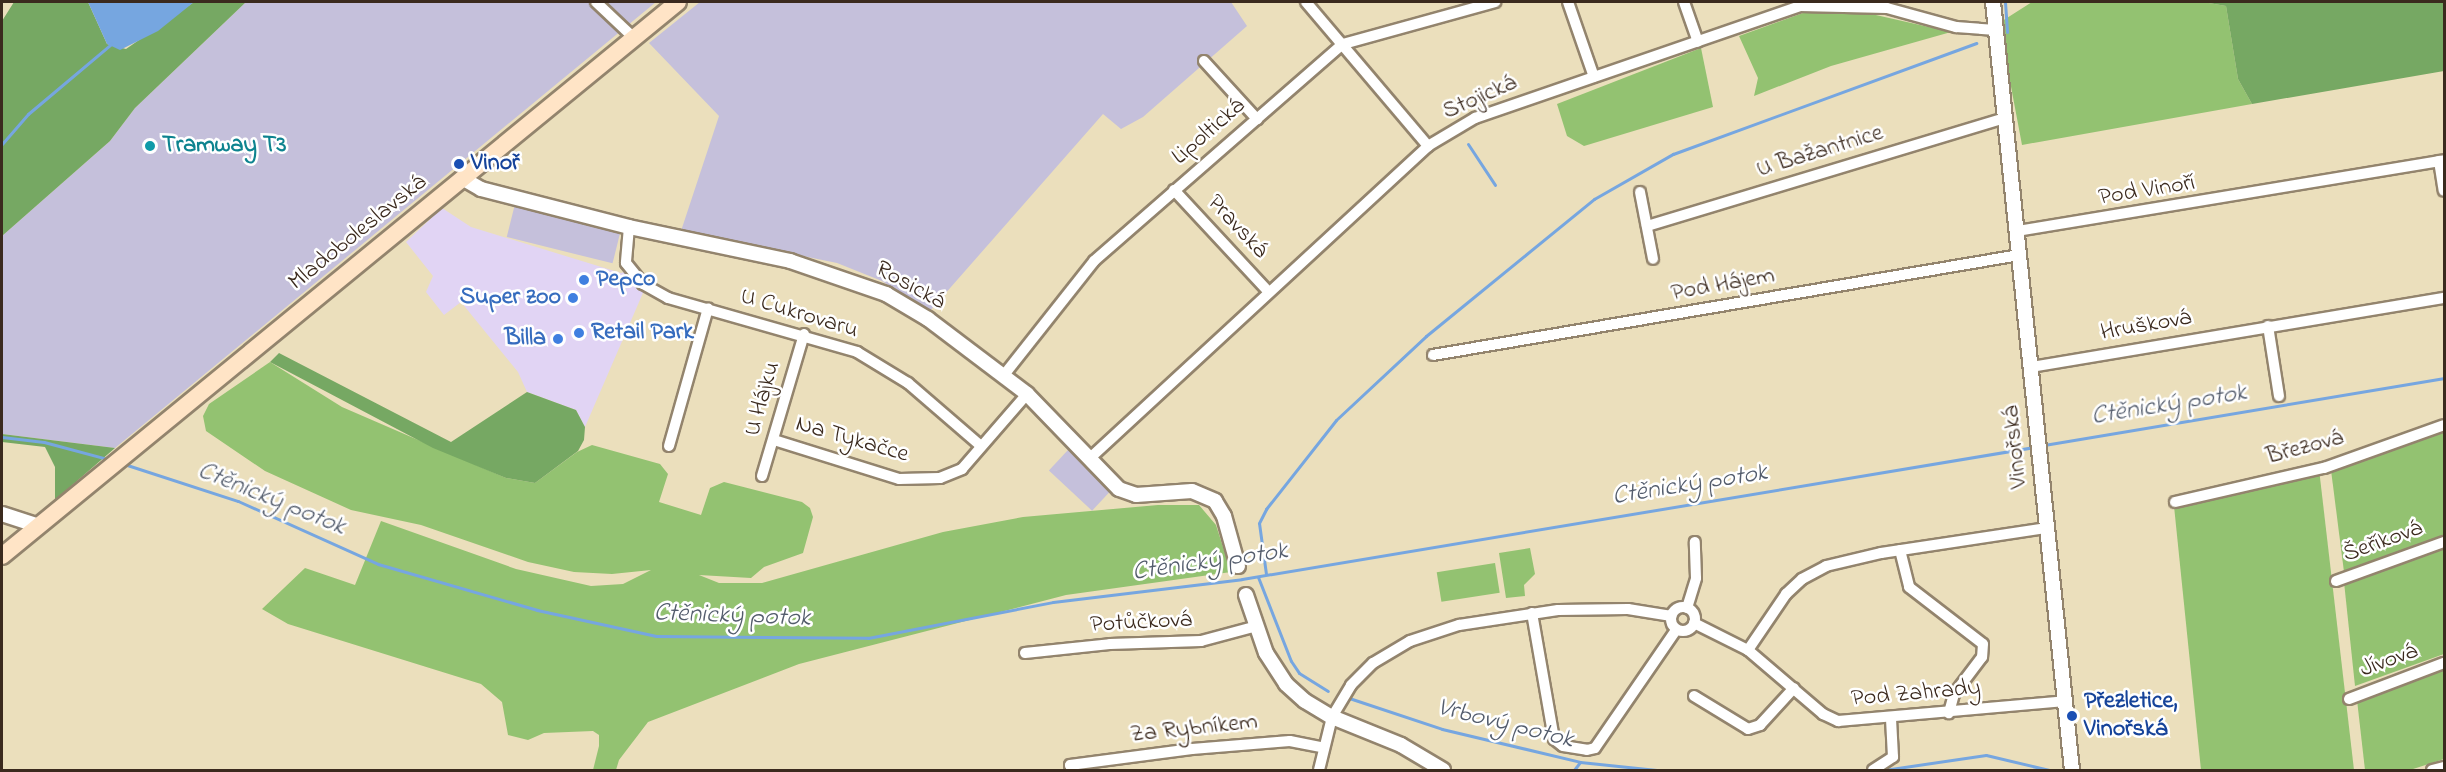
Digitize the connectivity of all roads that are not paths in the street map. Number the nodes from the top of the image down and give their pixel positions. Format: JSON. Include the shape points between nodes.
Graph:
{"nodes":[{"id":1,"x":596,"y":2,"type":"edge"},
{"id":2,"x":678,"y":2,"type":"edge"},
{"id":3,"x":1306,"y":2,"type":"edge"},
{"id":4,"x":1495,"y":2,"type":"edge"},
{"id":5,"x":1568,"y":2,"type":"edge"},
{"id":6,"x":1684,"y":2,"type":"edge"},
{"id":7,"x":1993,"y":2,"type":"edge"},
{"id":8,"x":1799,"y":4,"type":"edge"},
{"id":9,"x":1996,"y":30,"type":"junction"},
{"id":10,"x":634,"y":38,"type":"junction"},
{"id":11,"x":1698,"y":42,"type":"junction"},
{"id":12,"x":1343,"y":44,"type":"junction"},
{"id":13,"x":1204,"y":61,"type":"dead end"},
{"id":14,"x":1594,"y":77,"type":"junction"},
{"id":15,"x":2005,"y":118,"type":"junction"},
{"id":16,"x":1257,"y":119,"type":"junction"},
{"id":17,"x":1428,"y":146,"type":"junction"},
{"id":18,"x":2442,"y":160,"type":"edge"},
{"id":19,"x":462,"y":178,"type":"junction"},
{"id":20,"x":1174,"y":190,"type":"junction"},
{"id":21,"x":2445,"y":191,"type":"edge"},
{"id":22,"x":1640,"y":192,"type":"dead end"},
{"id":23,"x":1647,"y":226,"type":"junction"},
{"id":24,"x":629,"y":227,"type":"junction"},
{"id":25,"x":2016,"y":231,"type":"junction"},
{"id":26,"x":2019,"y":255,"type":"junction"},
{"id":27,"x":1653,"y":259,"type":"dead end"},
{"id":28,"x":1268,"y":291,"type":"junction"},
{"id":29,"x":2445,"y":298,"type":"edge"},
{"id":30,"x":708,"y":308,"type":"junction"},
{"id":31,"x":2268,"y":326,"type":"junction"},
{"id":32,"x":804,"y":334,"type":"junction"},
{"id":33,"x":1433,"y":355,"type":"dead end"},
{"id":34,"x":2031,"y":366,"type":"junction"},
{"id":35,"x":1004,"y":375,"type":"junction"},
{"id":36,"x":1028,"y":394,"type":"junction"},
{"id":37,"x":2279,"y":396,"type":"dead end"},
{"id":38,"x":2445,"y":426,"type":"edge"},
{"id":39,"x":774,"y":440,"type":"junction"},
{"id":40,"x":669,"y":446,"type":"dead end"},
{"id":41,"x":981,"y":446,"type":"junction"},
{"id":42,"x":1089,"y":459,"type":"junction"},
{"id":43,"x":762,"y":476,"type":"dead end"},
{"id":44,"x":2175,"y":502,"type":"dead end"},
{"id":45,"x":2,"y":514,"type":"edge"},
{"id":46,"x":38,"y":526,"type":"junction"},
{"id":47,"x":2047,"y":528,"type":"junction"},
{"id":48,"x":1695,"y":542,"type":"dead end"},
{"id":49,"x":2445,"y":542,"type":"edge"},
{"id":50,"x":1900,"y":550,"type":"junction"},
{"id":51,"x":2,"y":556,"type":"edge"},
{"id":52,"x":1238,"y":566,"type":"dead end"},
{"id":53,"x":2336,"y":581,"type":"dead end"},
{"id":54,"x":1246,"y":595,"type":"dead end"},
{"id":55,"x":1688,"y":608,"type":"junction"},
{"id":56,"x":1532,"y":613,"type":"junction"},
{"id":57,"x":1671,"y":616,"type":"junction"},
{"id":58,"x":1695,"y":623,"type":"junction"},
{"id":59,"x":1257,"y":626,"type":"junction"},
{"id":60,"x":1676,"y":630,"type":"junction"},
{"id":61,"x":1748,"y":650,"type":"junction"},
{"id":62,"x":1026,"y":653,"type":"dead end"},
{"id":63,"x":2445,"y":663,"type":"edge"},
{"id":64,"x":1794,"y":688,"type":"junction"},
{"id":65,"x":1694,"y":696,"type":"dead end"},
{"id":66,"x":2349,"y":699,"type":"dead end"},
{"id":67,"x":2065,"y":701,"type":"junction"},
{"id":68,"x":1949,"y":713,"type":"junction"},
{"id":69,"x":1332,"y":717,"type":"junction"},
{"id":70,"x":1892,"y":719,"type":"junction"},
{"id":71,"x":1322,"y":747,"type":"junction"},
{"id":72,"x":2445,"y":767,"type":"edge"},
{"id":73,"x":1071,"y":768,"type":"edge"},
{"id":74,"x":1873,"y":770,"type":"edge"},
{"id":75,"x":1318,"y":771,"type":"edge"},
{"id":76,"x":1443,"y":771,"type":"edge"},
{"id":77,"x":2072,"y":771,"type":"edge"},
{"id":78,"x":2432,"y":771,"type":"edge"}],
"edges":[{"from":1,"to":10,"type":"street"},
{"from":2,"to":10,"type":"main road","name":"Mladoboleslavská"},
{"from":3,"to":12,"type":"street"},
{"from":4,"to":12,"type":"street","name":"Lipoltická"},
{"from":5,"to":14,"type":"street"},
{"from":6,"to":11,"type":"street"},
{"from":7,"to":9,"type":"street","name":"Vinořská"},
{"from":8,"to":9,"type":"street","name":"Stojická","via":[[1887,8],[1956,27]]},
{"from":8,"to":11,"type":"street","name":"Stojická"},
{"from":9,"to":15,"type":"street","name":"Vinořská"},
{"from":10,"to":19,"type":"main road","name":"Mladoboleslavská"},
{"from":11,"to":14,"type":"street","name":"Stojická"},
{"from":12,"to":16,"type":"street","name":"Lipoltická"},
{"from":12,"to":17,"type":"street"},
{"from":13,"to":16,"type":"street"},
{"from":14,"to":17,"type":"street","name":"Stojická","via":[[1475,118]]},
{"from":15,"to":23,"type":"street","name":"U Bažantnice"},
{"from":15,"to":25,"type":"street","name":"Vinořská"},
{"from":16,"to":20,"type":"street","name":"Lipoltická"},
{"from":17,"to":28,"type":"street","name":"Stojická"},
{"from":18,"to":21,"type":"street"},
{"from":18,"to":25,"type":"street","name":"Pod Vinoří"},
{"from":19,"to":24,"type":"street","name":"Rosická","via":[[481,189]]},
{"from":19,"to":46,"type":"main road","name":"Mladoboleslavská"},
{"from":20,"to":28,"type":"street","name":"Pravská"},
{"from":20,"to":35,"type":"street","name":"Lipoltická","via":[[1094,261]]},
{"from":22,"to":23,"type":"street"},
{"from":23,"to":27,"type":"street"},
{"from":24,"to":30,"type":"street","name":"U Cukrovaru","via":[[626,263],[643,284],[668,298]]},
{"from":24,"to":35,"type":"street","name":"Rosická","via":[[836,274],[886,294],[928,319]]},
{"from":25,"to":26,"type":"street","name":"Vinořská"},
{"from":26,"to":33,"type":"street","name":"Pod Hájem"},
{"from":26,"to":34,"type":"street","name":"Vinořská"},
{"from":28,"to":42,"type":"street","name":"Stojická"},
{"from":29,"to":31,"type":"street","name":"Hrušková"},
{"from":30,"to":32,"type":"street","name":"U Cukrovaru"},
{"from":30,"to":40,"type":"street"},
{"from":31,"to":34,"type":"street","name":"Hrušková"},
{"from":31,"to":37,"type":"street"},
{"from":32,"to":39,"type":"street","name":"U Hájku"},
{"from":32,"to":41,"type":"street","name":"U Cukrovaru","via":[[857,352],[908,384]]},
{"from":34,"to":47,"type":"street","name":"Vinořská"},
{"from":35,"to":36,"type":"street","name":"Rosická"},
{"from":36,"to":41,"type":"street","name":"Na Tykačce"},
{"from":36,"to":42,"type":"street","name":"Rosická"},
{"from":38,"to":44,"type":"street","name":"Březová","via":[[2324,468]]},
{"from":39,"to":41,"type":"street","name":"Na Tykačce","via":[[899,478],[949,475],[962,469]]},
{"from":39,"to":43,"type":"street","name":"U Hájku"},
{"from":42,"to":52,"type":"street","name":"Rosická","via":[[1127,492],[1181,491],[1209,497],[1224,516]]},
{"from":45,"to":46,"type":"street"},
{"from":46,"to":51,"type":"main road","name":"Mladoboleslavská"},
{"from":47,"to":50,"type":"street"},
{"from":47,"to":67,"type":"street","name":"Vinořská"},
{"from":48,"to":55,"type":"street","via":[[1696,578]]},
{"from":49,"to":53,"type":"street","name":"Šeříková"},
{"from":50,"to":61,"type":"street","via":[[1826,566],[1802,579],[1786,594]]},
{"from":50,"to":68,"type":"street","via":[[1909,587],[1983,644],[1982,657],[1954,694]]},
{"from":54,"to":59,"type":"street"},
{"from":55,"to":57,"type":"street","via":[[1677,608]]},
{"from":55,"to":58,"type":"street"},
{"from":56,"to":57,"type":"street","via":[[1617,608]]},
{"from":56,"to":60,"type":"street","via":[[1554,739],[1563,746],[1590,750]]},
{"from":56,"to":69,"type":"street","via":[[1459,625],[1392,650],[1360,675]]},
{"from":57,"to":60,"type":"street"},
{"from":58,"to":60,"type":"street","via":[[1687,631]]},
{"from":58,"to":61,"type":"street","name":"Pod Zahrady"},
{"from":59,"to":62,"type":"street","name":"Potůčková","via":[[1201,641],[1110,644]]},
{"from":59,"to":69,"type":"street","via":[[1266,653],[1287,684]]},
{"from":61,"to":64,"type":"street","name":"Pod Zahrady"},
{"from":63,"to":66,"type":"street","name":"Jívová"},
{"from":64,"to":65,"type":"street","via":[[1760,725],[1748,729]]},
{"from":64,"to":70,"type":"street","name":"Pod Zahrady","via":[[1823,714],[1838,721]]},
{"from":67,"to":68,"type":"street","name":"Pod Zahrady"},
{"from":67,"to":77,"type":"street","name":"Vinořská"},
{"from":68,"to":70,"type":"street","name":"Pod Zahrady"},
{"from":69,"to":71,"type":"street"},
{"from":69,"to":76,"type":"street","via":[[1401,745]]},
{"from":70,"to":74,"type":"street","via":[[1893,757]]},
{"from":71,"to":73,"type":"street","name":"Za Rybníkem","via":[[1290,741]]},
{"from":71,"to":75,"type":"street"},
{"from":72,"to":78,"type":"street"}]}
